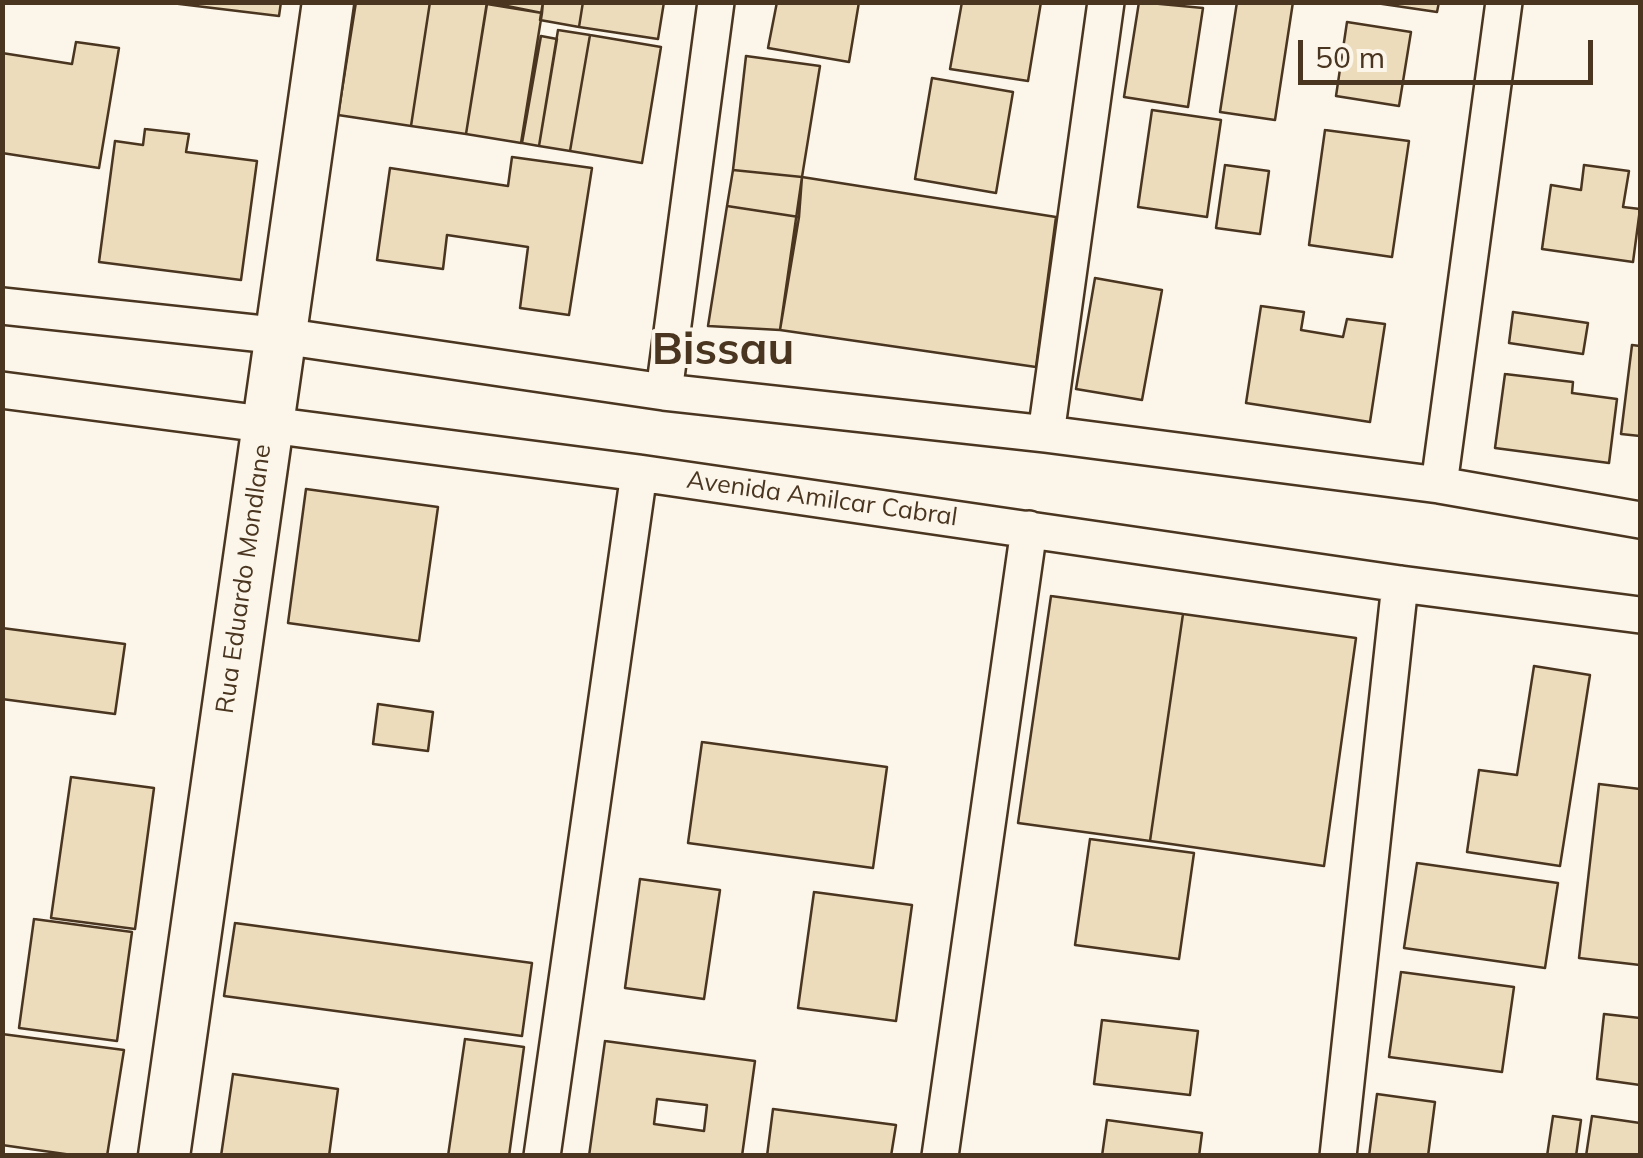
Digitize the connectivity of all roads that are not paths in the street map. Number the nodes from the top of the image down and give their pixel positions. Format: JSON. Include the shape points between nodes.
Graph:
{"nodes":[{"id":1,"x":328,"y":2,"type":"edge"},
{"id":2,"x":716,"y":2,"type":"edge"},
{"id":3,"x":1106,"y":2,"type":"edge"},
{"id":4,"x":1504,"y":2,"type":"edge"},
{"id":5,"x":2,"y":306,"type":"edge"},
{"id":6,"x":282,"y":336,"type":"junction"},
{"id":7,"x":2,"y":390,"type":"edge"},
{"id":8,"x":664,"y":392,"type":"junction"},
{"id":9,"x":265,"y":426,"type":"junction"},
{"id":10,"x":1046,"y":434,"type":"junction"},
{"id":11,"x":639,"y":473,"type":"junction"},
{"id":12,"x":1439,"y":485,"type":"junction"},
{"id":13,"x":1640,"y":520,"type":"edge"},
{"id":14,"x":1029,"y":530,"type":"junction"},
{"id":15,"x":1400,"y":584,"type":"junction"},
{"id":16,"x":1640,"y":615,"type":"edge"},
{"id":17,"x":164,"y":1156,"type":"edge"},
{"id":18,"x":542,"y":1156,"type":"edge"},
{"id":19,"x":940,"y":1156,"type":"edge"},
{"id":20,"x":1338,"y":1156,"type":"edge"}],
"edges":[{"from":1,"to":6,"type":"street","name":"Rua Eduardo Mondlane"},
{"from":2,"to":8,"type":"street"},
{"from":3,"to":10,"type":"street"},
{"from":4,"to":12,"type":"street"},
{"from":5,"to":6,"type":"street"},
{"from":6,"to":8,"type":"street"},
{"from":6,"to":9,"type":"street","name":"Rua Eduardo Mondlane"},
{"from":7,"to":9,"type":"street","name":"Avenida Amilcar Cabral"},
{"from":8,"to":10,"type":"street"},
{"from":9,"to":11,"type":"street","name":"Avenida Amilcar Cabral"},
{"from":9,"to":17,"type":"street","name":"Rua Eduardo Mondlane"},
{"from":10,"to":12,"type":"street"},
{"from":11,"to":14,"type":"street","name":"Avenida Amilcar Cabral"},
{"from":11,"to":18,"type":"street"},
{"from":12,"to":13,"type":"street"},
{"from":14,"to":15,"type":"street","name":"Avenida Amilcar Cabral"},
{"from":14,"to":19,"type":"street"},
{"from":15,"to":16,"type":"street","name":"Avenida Amilcar Cabral"},
{"from":15,"to":20,"type":"street"}]}
